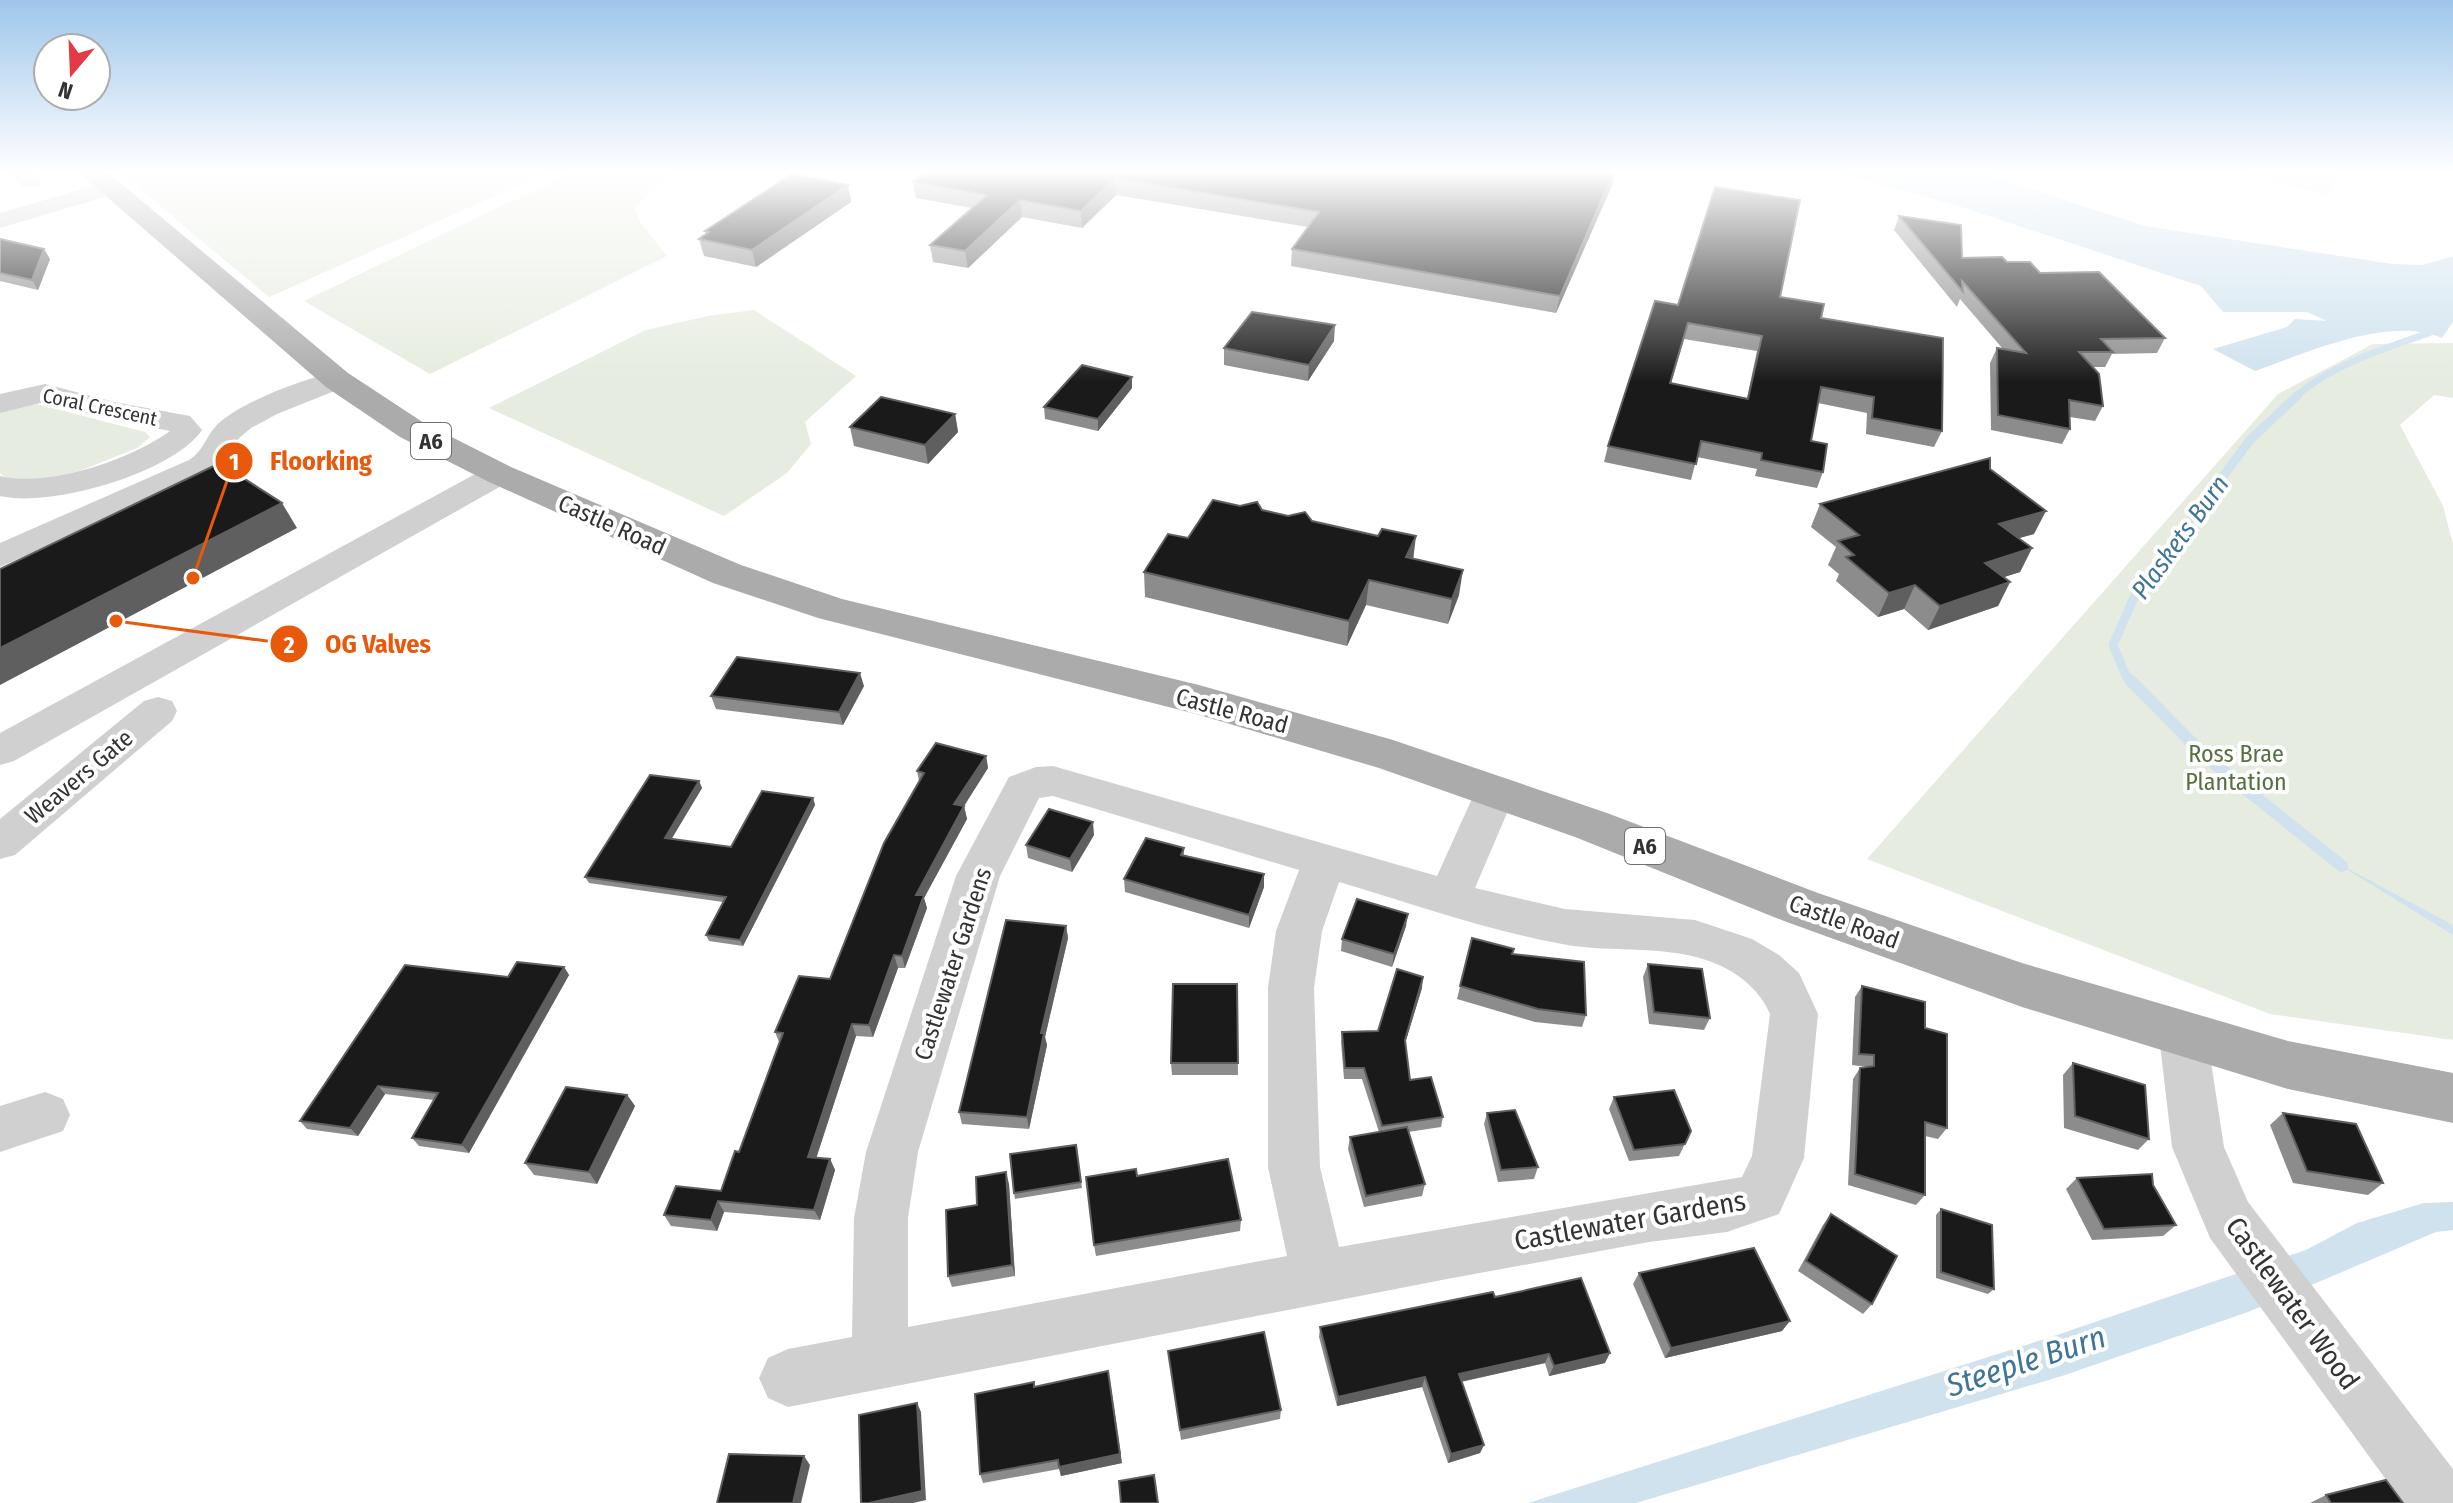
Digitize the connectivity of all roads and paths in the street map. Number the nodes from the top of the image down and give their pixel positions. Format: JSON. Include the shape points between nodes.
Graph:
{"nodes":[{"id":1,"x":172,"y":241,"type":"edge"},
{"id":2,"x":337,"y":380,"type":"junction"},
{"id":3,"x":0,"y":404,"type":"edge"},
{"id":4,"x":223,"y":438,"type":"junction"},
{"id":5,"x":182,"y":439,"type":"junction"},
{"id":6,"x":499,"y":474,"type":"junction"},
{"id":7,"x":0,"y":486,"type":"edge"},
{"id":8,"x":0,"y":556,"type":"edge"},
{"id":9,"x":158,"y":711,"type":"dead end"},
{"id":10,"x":0,"y":751,"type":"edge"},
{"id":11,"x":1495,"y":792,"type":"junction"},
{"id":12,"x":0,"y":843,"type":"edge"},
{"id":13,"x":1324,"y":862,"type":"junction"},
{"id":14,"x":1449,"y":898,"type":"junction"},
{"id":15,"x":2183,"y":1036,"type":"junction"},
{"id":16,"x":2453,"y":1098,"type":"edge"},
{"id":17,"x":1319,"y":1279,"type":"junction"},
{"id":18,"x":880,"y":1361,"type":"junction"},
{"id":19,"x":788,"y":1378,"type":"dead end"},
{"id":20,"x":2441,"y":1503,"type":"edge"}],
"edges":[{"from":1,"to":2,"type":"main road","name":"Castle Road","number":"A6"},
{"from":2,"to":4,"type":"street","via":[[250,416]]},
{"from":2,"to":6,"type":"main road","name":"Castle Road","number":"A6","via":[[412,430]]},
{"from":3,"to":5,"type":"street","name":"Coral Crescent","via":[[45,393],[179,423],[187,430]]},
{"from":4,"to":5,"type":"street","name":"Coral Crescent"},
{"from":4,"to":8,"type":"street","via":[[219,454],[200,467]]},
{"from":5,"to":7,"type":"street","name":"Coral Crescent","via":[[51,487]]},
{"from":6,"to":10,"type":"street"},
{"from":6,"to":11,"type":"main road","name":"Castle Road","number":"A6","via":[[774,592],[1199,700],[1393,756]]},
{"from":9,"to":12,"type":"street","name":"Weavers Gate"},
{"from":11,"to":14,"type":"street"},
{"from":11,"to":15,"type":"main road","name":"Castle Road","number":"A6","via":[[1801,907]]},
{"from":13,"to":14,"type":"street","name":"Castlewater Gardens"},
{"from":13,"to":17,"type":"street","via":[[1299,931],[1291,988],[1294,1167]]},
{"from":13,"to":18,"type":"street","name":"Castlewater Gardens","via":[[1053,781],[1024,788],[978,876],[892,1152],[881,1218]]},
{"from":14,"to":17,"type":"street","name":"Castlewater Gardens","via":[[1565,927],[1695,938],[1736,952],[1763,969],[1782,987],[1794,1014],[1778,1158],[1760,1196],[1727,1207]]},
{"from":15,"to":16,"type":"main road","name":"Castle Road","number":"A6","via":[[2288,1065]]},
{"from":15,"to":20,"type":"street","name":"Castlewater Wood","via":[[2198,1147],[2212,1186],[2245,1244]]},
{"from":17,"to":18,"type":"street","name":"Castlewater Gardens"},
{"from":18,"to":19,"type":"street","name":"Castlewater Gardens"}]}
